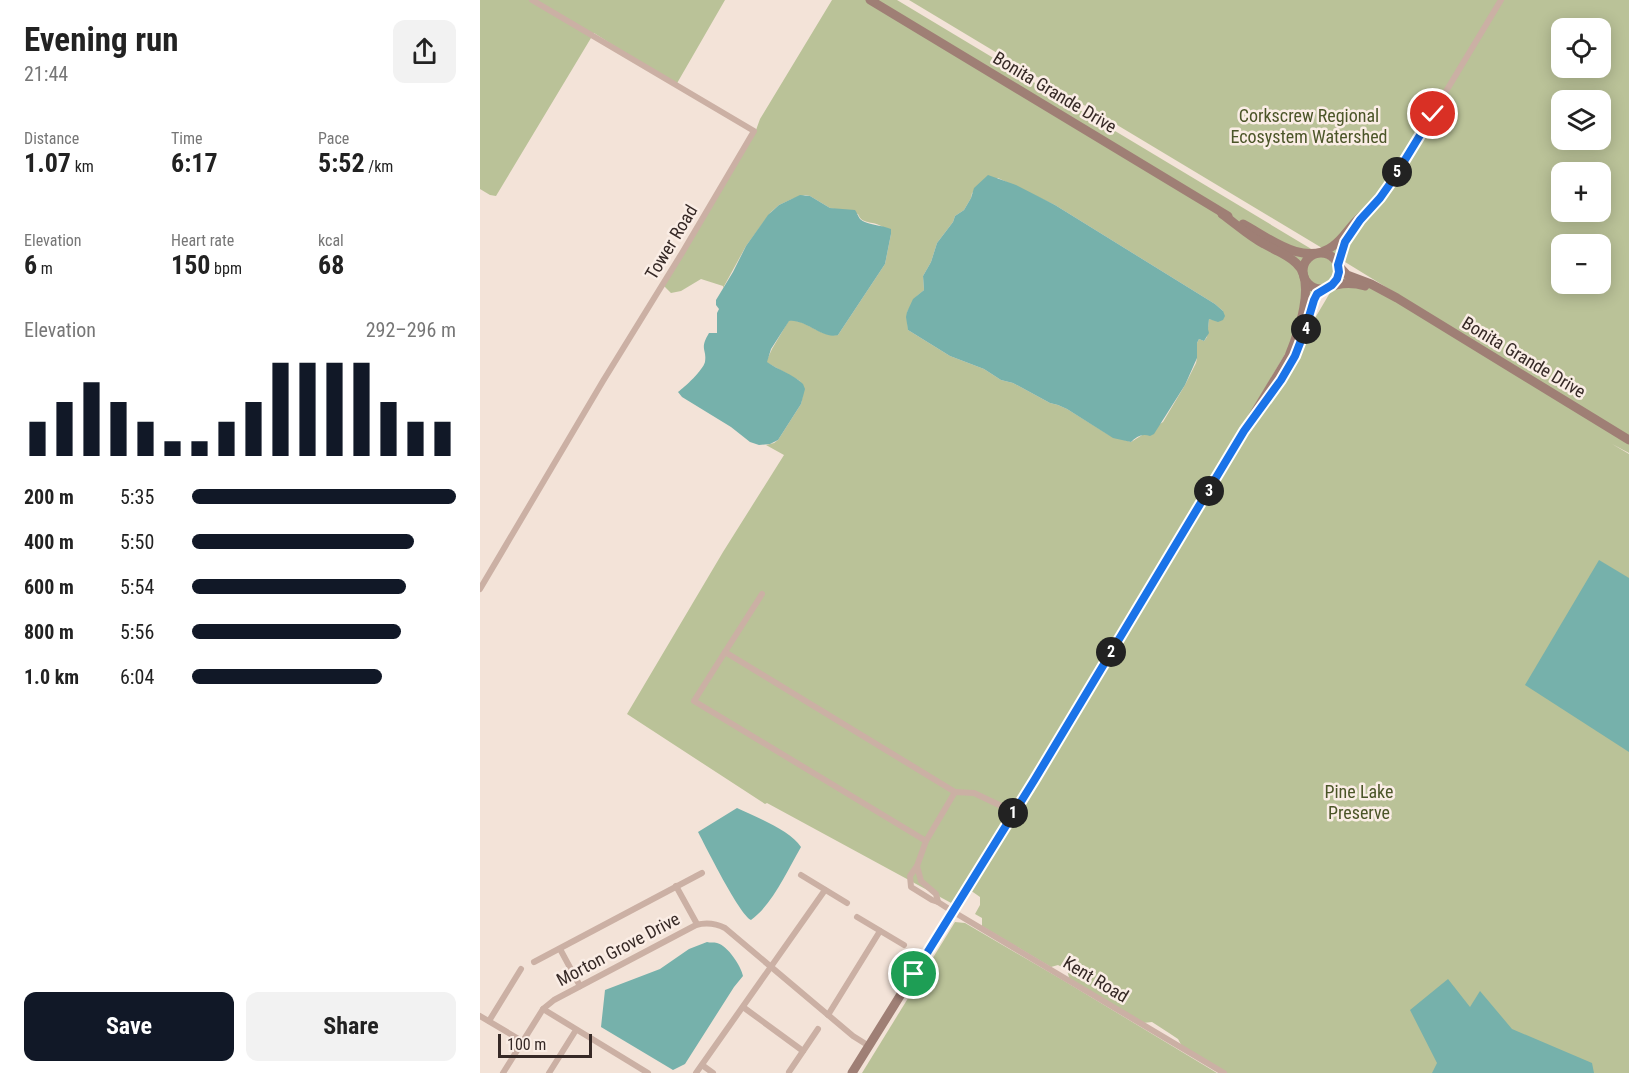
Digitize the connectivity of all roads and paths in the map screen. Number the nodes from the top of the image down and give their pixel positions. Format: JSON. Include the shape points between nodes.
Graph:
{"nodes":[{"id":1,"x":532,"y":0,"type":"edge"},
{"id":2,"x":870,"y":0,"type":"edge"},
{"id":3,"x":1501,"y":0,"type":"edge"},
{"id":4,"x":1392,"y":181,"type":"joint"},
{"id":5,"x":1366,"y":213,"type":"junction"},
{"id":6,"x":1222,"y":214,"type":"junction"},
{"id":7,"x":1321,"y":253,"type":"junction"},
{"id":8,"x":1338,"y":265,"type":"junction"},
{"id":9,"x":1304,"y":276,"type":"junction"},
{"id":10,"x":1328,"y":287,"type":"junction"},
{"id":11,"x":1400,"y":300,"type":"junction"},
{"id":12,"x":1244,"y":431,"type":"junction"},
{"id":13,"x":1629,"y":440,"type":"edge"},
{"id":14,"x":480,"y":589,"type":"edge"},
{"id":15,"x":762,"y":594,"type":"dead end"},
{"id":16,"x":725,"y":652,"type":"junction"},
{"id":17,"x":955,"y":792,"type":"junction"},
{"id":18,"x":1014,"y":812,"type":"junction"},
{"id":19,"x":926,"y":841,"type":"junction"},
{"id":20,"x":917,"y":866,"type":"junction"},
{"id":21,"x":702,"y":873,"type":"dead end"},
{"id":22,"x":801,"y":876,"type":"dead end"},
{"id":23,"x":920,"y":876,"type":"junction"},
{"id":24,"x":910,"y":878,"type":"junction"},
{"id":25,"x":676,"y":886,"type":"junction"},
{"id":26,"x":825,"y":890,"type":"junction"},
{"id":27,"x":938,"y":902,"type":"junction"},
{"id":28,"x":847,"y":903,"type":"dead end"},
{"id":29,"x":952,"y":911,"type":"junction"},
{"id":30,"x":857,"y":917,"type":"dead end"},
{"id":31,"x":697,"y":924,"type":"junction"},
{"id":32,"x":880,"y":931,"type":"junction"},
{"id":33,"x":904,"y":945,"type":"dead end"},
{"id":34,"x":560,"y":949,"type":"junction"},
{"id":35,"x":534,"y":962,"type":"dead end"},
{"id":36,"x":771,"y":968,"type":"junction"},
{"id":37,"x":521,"y":969,"type":"dead end"},
{"id":38,"x":580,"y":986,"type":"junction"},
{"id":39,"x":742,"y":1007,"type":"junction"},
{"id":40,"x":543,"y":1008,"type":"junction"},
{"id":41,"x":480,"y":1016,"type":"edge"},
{"id":42,"x":828,"y":1016,"type":"junction"},
{"id":43,"x":489,"y":1021,"type":"junction"},
{"id":44,"x":818,"y":1029,"type":"dead end"},
{"id":45,"x":576,"y":1030,"type":"junction"},
{"id":46,"x":522,"y":1041,"type":"junction"},
{"id":47,"x":869,"y":1046,"type":"junction"},
{"id":48,"x":803,"y":1051,"type":"junction"},
{"id":49,"x":702,"y":1065,"type":"junction"},
{"id":50,"x":789,"y":1072,"type":"edge"},
{"id":51,"x":503,"y":1073,"type":"edge"},
{"id":52,"x":549,"y":1073,"type":"edge"},
{"id":53,"x":648,"y":1073,"type":"edge"},
{"id":54,"x":696,"y":1073,"type":"edge"},
{"id":55,"x":713,"y":1073,"type":"edge"},
{"id":56,"x":852,"y":1073,"type":"edge"},
{"id":57,"x":1224,"y":1073,"type":"edge"}],
"edges":[{"from":1,"to":14,"type":"street","name":"Tower Road","via":[[754,131]]},
{"from":2,"to":6,"type":"street","name":"Bonita Grande Drive"},
{"from":3,"to":4,"type":"street"},
{"from":4,"to":5,"type":"street"},
{"from":5,"to":7,"type":"street","via":[[1334,246]]},
{"from":5,"to":8,"type":"street","via":[[1345,242]]},
{"from":6,"to":7,"type":"street","name":"Bonita Grande Drive","via":[[1286,248]]},
{"from":6,"to":9,"type":"street","name":"Bonita Grande Drive","via":[[1297,263]]},
{"from":7,"to":8,"type":"street","via":[[1332,256]]},
{"from":7,"to":9,"type":"street","via":[[1306,261]]},
{"from":8,"to":10,"type":"street","via":[[1337,279]]},
{"from":8,"to":11,"type":"street","name":"Bonita Grande Drive","via":[[1347,274]]},
{"from":9,"to":10,"type":"street","via":[[1314,287]]},
{"from":9,"to":12,"type":"street","via":[[1305,300],[1295,342]]},
{"from":10,"to":11,"type":"street","name":"Bonita Grande Drive","via":[[1359,284]]},
{"from":10,"to":12,"type":"street","via":[[1317,294],[1295,356],[1281,380]]},
{"from":11,"to":13,"type":"street","name":"Bonita Grande Drive"},
{"from":12,"to":18,"type":"street"},
{"from":15,"to":16,"type":"street"},
{"from":16,"to":17,"type":"street"},
{"from":16,"to":19,"type":"street","via":[[694,701]]},
{"from":17,"to":18,"type":"street","via":[[974,793]]},
{"from":17,"to":19,"type":"street"},
{"from":18,"to":29,"type":"street"},
{"from":19,"to":20,"type":"street"},
{"from":20,"to":23,"type":"street"},
{"from":20,"to":24,"type":"street"},
{"from":21,"to":25,"type":"street"},
{"from":22,"to":26,"type":"street"},
{"from":23,"to":24,"type":"street"},
{"from":23,"to":27,"type":"street"},
{"from":24,"to":27,"type":"street","name":"Kent Road","via":[[911,887]]},
{"from":25,"to":31,"type":"street"},
{"from":25,"to":34,"type":"street"},
{"from":26,"to":28,"type":"street"},
{"from":26,"to":36,"type":"street"},
{"from":27,"to":29,"type":"street","name":"Kent Road"},
{"from":29,"to":47,"type":"street"},
{"from":29,"to":57,"type":"street","name":"Kent Road"},
{"from":30,"to":32,"type":"street"},
{"from":31,"to":36,"type":"street","name":"Morton Grove Drive","via":[[725,928]]},
{"from":31,"to":38,"type":"street","name":"Morton Grove Drive"},
{"from":32,"to":33,"type":"street"},
{"from":32,"to":42,"type":"street"},
{"from":34,"to":35,"type":"street"},
{"from":34,"to":38,"type":"street"},
{"from":36,"to":39,"type":"street"},
{"from":36,"to":42,"type":"street","name":"Morton Grove Drive"},
{"from":37,"to":43,"type":"street"},
{"from":38,"to":40,"type":"street","name":"Morton Grove Drive"},
{"from":39,"to":48,"type":"street"},
{"from":39,"to":49,"type":"street"},
{"from":40,"to":45,"type":"street"},
{"from":40,"to":46,"type":"street","name":"Morton Grove Drive"},
{"from":41,"to":43,"type":"street"},
{"from":42,"to":47,"type":"street","name":"Morton Grove Drive"},
{"from":43,"to":46,"type":"street"},
{"from":44,"to":48,"type":"street"},
{"from":45,"to":52,"type":"street"},
{"from":45,"to":53,"type":"street"},
{"from":46,"to":51,"type":"street","name":"Morton Grove Drive"},
{"from":47,"to":56,"type":"street"},
{"from":48,"to":50,"type":"street"},
{"from":49,"to":54,"type":"street"},
{"from":49,"to":55,"type":"street"}]}
